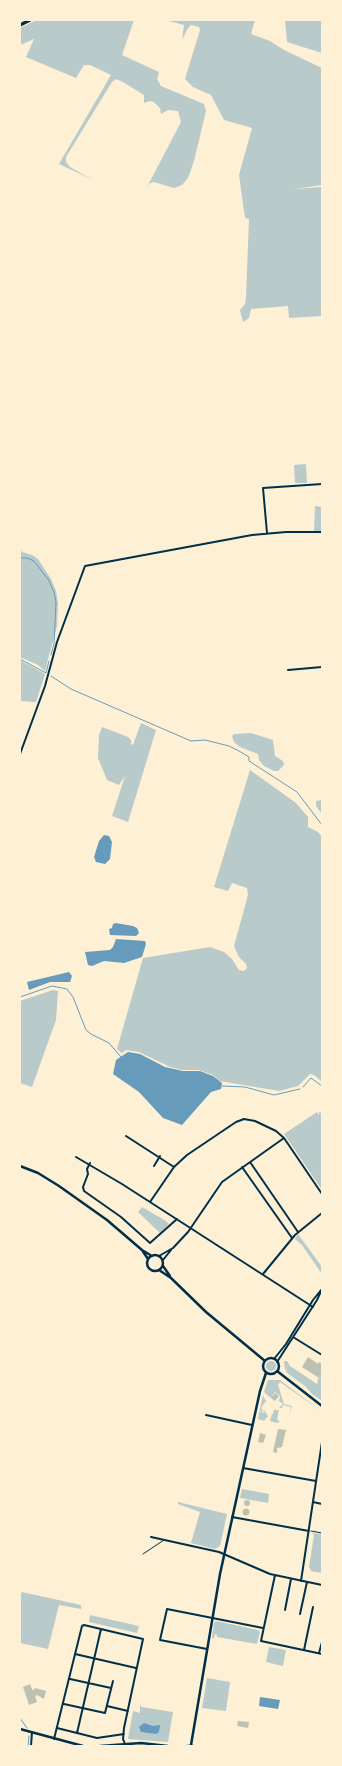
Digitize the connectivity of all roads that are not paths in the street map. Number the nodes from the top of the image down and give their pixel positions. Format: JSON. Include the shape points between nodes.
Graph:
{"nodes":[{"id":1,"x":30,"y":20,"type":"edge"},
{"id":2,"x":20,"y":25,"type":"edge"},
{"id":3,"x":322,"y":484,"type":"edge"},
{"id":4,"x":322,"y":532,"type":"edge"},
{"id":5,"x":267,"y":533,"type":"junction"},
{"id":6,"x":322,"y":667,"type":"edge"},
{"id":7,"x":288,"y":670,"type":"dead end"},
{"id":8,"x":20,"y":754,"type":"edge"},
{"id":9,"x":126,"y":1136,"type":"dead end"},
{"id":10,"x":284,"y":1138,"type":"junction"},
{"id":11,"x":160,"y":1156,"type":"junction"},
{"id":12,"x":76,"y":1157,"type":"dead end"},
{"id":13,"x":250,"y":1162,"type":"junction"},
{"id":14,"x":90,"y":1163,"type":"junction"},
{"id":15,"x":20,"y":1166,"type":"edge"},
{"id":16,"x":154,"y":1166,"type":"dead end"},
{"id":17,"x":174,"y":1166,"type":"junction"},
{"id":18,"x":242,"y":1167,"type":"junction"},
{"id":19,"x":322,"y":1194,"type":"edge"},
{"id":20,"x":150,"y":1202,"type":"junction"},
{"id":21,"x":322,"y":1213,"type":"edge"},
{"id":22,"x":177,"y":1219,"type":"junction"},
{"id":23,"x":191,"y":1228,"type":"junction"},
{"id":24,"x":298,"y":1232,"type":"junction"},
{"id":25,"x":292,"y":1238,"type":"junction"},
{"id":26,"x":173,"y":1248,"type":"junction"},
{"id":27,"x":142,"y":1250,"type":"junction"},
{"id":28,"x":152,"y":1256,"type":"junction"},
{"id":29,"x":159,"y":1256,"type":"junction"},
{"id":30,"x":148,"y":1259,"type":"junction"},
{"id":31,"x":163,"y":1260,"type":"junction"},
{"id":32,"x":163,"y":1266,"type":"junction"},
{"id":33,"x":158,"y":1270,"type":"junction"},
{"id":34,"x":263,"y":1274,"type":"junction"},
{"id":35,"x":171,"y":1278,"type":"junction"},
{"id":36,"x":322,"y":1289,"type":"edge"},
{"id":37,"x":310,"y":1305,"type":"junction"},
{"id":38,"x":313,"y":1307,"type":"junction"},
{"id":39,"x":292,"y":1336,"type":"junction"},
{"id":40,"x":322,"y":1355,"type":"edge"},
{"id":41,"x":274,"y":1359,"type":"junction"},
{"id":42,"x":265,"y":1361,"type":"junction"},
{"id":43,"x":278,"y":1362,"type":"junction"},
{"id":44,"x":277,"y":1371,"type":"junction"},
{"id":45,"x":266,"y":1373,"type":"junction"},
{"id":46,"x":322,"y":1406,"type":"edge"},
{"id":47,"x":206,"y":1415,"type":"dead end"},
{"id":48,"x":252,"y":1425,"type":"junction"},
{"id":49,"x":322,"y":1442,"type":"edge"},
{"id":50,"x":321,"y":1458,"type":"edge"},
{"id":51,"x":242,"y":1468,"type":"junction"},
{"id":52,"x":316,"y":1481,"type":"junction"},
{"id":53,"x":313,"y":1502,"type":"junction"},
{"id":54,"x":322,"y":1504,"type":"edge"},
{"id":55,"x":232,"y":1517,"type":"junction"},
{"id":56,"x":310,"y":1531,"type":"junction"},
{"id":57,"x":151,"y":1537,"type":"dead end"},
{"id":58,"x":165,"y":1540,"type":"junction"},
{"id":59,"x":143,"y":1554,"type":"dead end"},
{"id":60,"x":224,"y":1554,"type":"junction"},
{"id":61,"x":274,"y":1575,"type":"junction"},
{"id":62,"x":291,"y":1579,"type":"junction"},
{"id":63,"x":301,"y":1581,"type":"junction"},
{"id":64,"x":307,"y":1582,"type":"junction"},
{"id":65,"x":322,"y":1585,"type":"edge"},
{"id":66,"x":313,"y":1607,"type":"dead end"},
{"id":67,"x":284,"y":1610,"type":"dead end"},
{"id":68,"x":300,"y":1614,"type":"dead end"},
{"id":69,"x":212,"y":1618,"type":"junction"},
{"id":70,"x":263,"y":1628,"type":"junction"},
{"id":71,"x":101,"y":1629,"type":"junction"},
{"id":72,"x":322,"y":1642,"type":"edge"},
{"id":73,"x":207,"y":1649,"type":"junction"},
{"id":74,"x":304,"y":1650,"type":"junction"},
{"id":75,"x":76,"y":1654,"type":"junction"},
{"id":76,"x":321,"y":1654,"type":"edge"},
{"id":77,"x":95,"y":1658,"type":"junction"},
{"id":78,"x":136,"y":1668,"type":"junction"},
{"id":79,"x":70,"y":1679,"type":"junction"},
{"id":80,"x":113,"y":1681,"type":"dead end"},
{"id":81,"x":89,"y":1683,"type":"junction"},
{"id":82,"x":112,"y":1688,"type":"junction"},
{"id":83,"x":64,"y":1704,"type":"junction"},
{"id":84,"x":107,"y":1706,"type":"junction"},
{"id":85,"x":83,"y":1708,"type":"junction"},
{"id":86,"x":128,"y":1711,"type":"junction"},
{"id":87,"x":57,"y":1728,"type":"junction"},
{"id":88,"x":20,"y":1729,"type":"edge"},
{"id":89,"x":32,"y":1732,"type":"junction"},
{"id":90,"x":77,"y":1733,"type":"junction"},
{"id":91,"x":124,"y":1734,"type":"junction"},
{"id":92,"x":54,"y":1739,"type":"junction"},
{"id":93,"x":125,"y":1744,"type":"junction"},
{"id":94,"x":30,"y":1746,"type":"edge"},
{"id":95,"x":83,"y":1746,"type":"edge"},
{"id":96,"x":100,"y":1746,"type":"edge"},
{"id":97,"x":168,"y":1746,"type":"edge"},
{"id":98,"x":190,"y":1746,"type":"edge"}],
"edges":[{"from":1,"to":2,"type":"highway"},
{"from":3,"to":5,"type":"street","via":[[263,488]]},
{"from":4,"to":5,"type":"street"},
{"from":5,"to":8,"type":"street","via":[[85,566]]},
{"from":6,"to":7,"type":"street"},
{"from":9,"to":11,"type":"street"},
{"from":10,"to":13,"type":"street"},
{"from":10,"to":17,"type":"street","via":[[257,1122],[241,1120]]},
{"from":10,"to":19,"type":"street"},
{"from":11,"to":16,"type":"street"},
{"from":11,"to":17,"type":"street"},
{"from":12,"to":14,"type":"street"},
{"from":13,"to":18,"type":"street"},
{"from":13,"to":24,"type":"street"},
{"from":14,"to":20,"type":"street"},
{"from":14,"to":22,"type":"street","via":[[84,1191],[121,1217],[150,1243]]},
{"from":15,"to":27,"type":"street","via":[[59,1186],[115,1226]]},
{"from":17,"to":20,"type":"street"},
{"from":18,"to":23,"type":"street","via":[[220,1184]]},
{"from":18,"to":25,"type":"street"},
{"from":20,"to":22,"type":"street"},
{"from":21,"to":24,"type":"street"},
{"from":22,"to":23,"type":"street"},
{"from":23,"to":26,"type":"street"},
{"from":23,"to":34,"type":"street"},
{"from":24,"to":25,"type":"street"},
{"from":25,"to":34,"type":"street"},
{"from":26,"to":29,"type":"street"},
{"from":26,"to":31,"type":"street"},
{"from":27,"to":28,"type":"street"},
{"from":27,"to":30,"type":"street"},
{"from":28,"to":29,"type":"street"},
{"from":28,"to":30,"type":"street"},
{"from":29,"to":31,"type":"street"},
{"from":30,"to":33,"type":"street","via":[[149,1268]]},
{"from":31,"to":32,"type":"street"},
{"from":32,"to":33,"type":"street"},
{"from":32,"to":35,"type":"street"},
{"from":33,"to":35,"type":"street"},
{"from":34,"to":37,"type":"street"},
{"from":35,"to":42,"type":"street","via":[[206,1312]]},
{"from":36,"to":37,"type":"street"},
{"from":36,"to":38,"type":"street"},
{"from":37,"to":38,"type":"street"},
{"from":37,"to":39,"type":"street"},
{"from":38,"to":39,"type":"street"},
{"from":39,"to":40,"type":"street"},
{"from":39,"to":41,"type":"street"},
{"from":39,"to":43,"type":"street"},
{"from":41,"to":42,"type":"street"},
{"from":41,"to":43,"type":"street"},
{"from":42,"to":45,"type":"street","via":[[263,1368]]},
{"from":43,"to":44,"type":"street"},
{"from":44,"to":45,"type":"street"},
{"from":44,"to":46,"type":"street"},
{"from":45,"to":48,"type":"street"},
{"from":47,"to":48,"type":"street"},
{"from":48,"to":51,"type":"street"},
{"from":49,"to":50,"type":"street"},
{"from":50,"to":52,"type":"street"},
{"from":51,"to":52,"type":"street"},
{"from":51,"to":55,"type":"street"},
{"from":52,"to":53,"type":"street"},
{"from":53,"to":54,"type":"street"},
{"from":53,"to":56,"type":"street"},
{"from":55,"to":56,"type":"street"},
{"from":55,"to":60,"type":"street"},
{"from":56,"to":63,"type":"street"},
{"from":57,"to":58,"type":"street"},
{"from":58,"to":59,"type":"lane"},
{"from":58,"to":60,"type":"street"},
{"from":60,"to":61,"type":"street"},
{"from":60,"to":69,"type":"street"},
{"from":61,"to":62,"type":"street"},
{"from":61,"to":70,"type":"street"},
{"from":62,"to":63,"type":"street"},
{"from":62,"to":67,"type":"street"},
{"from":63,"to":64,"type":"street"},
{"from":64,"to":65,"type":"street"},
{"from":64,"to":68,"type":"street"},
{"from":66,"to":74,"type":"street"},
{"from":69,"to":70,"type":"street"},
{"from":69,"to":73,"type":"street"},
{"from":69,"to":73,"type":"street","via":[[167,1609],[160,1640]]},
{"from":70,"to":74,"type":"street","via":[[261,1641]]},
{"from":71,"to":75,"type":"street","via":[[82,1626]]},
{"from":71,"to":77,"type":"street"},
{"from":71,"to":78,"type":"street","via":[[143,1639]]},
{"from":72,"to":76,"type":"street"},
{"from":73,"to":98,"type":"street"},
{"from":74,"to":76,"type":"street"},
{"from":75,"to":77,"type":"street"},
{"from":75,"to":79,"type":"street"},
{"from":77,"to":78,"type":"street"},
{"from":77,"to":81,"type":"street"},
{"from":78,"to":86,"type":"street"},
{"from":79,"to":81,"type":"street"},
{"from":79,"to":83,"type":"street"},
{"from":80,"to":82,"type":"street"},
{"from":81,"to":82,"type":"street"},
{"from":81,"to":85,"type":"street"},
{"from":82,"to":84,"type":"street"},
{"from":83,"to":85,"type":"street"},
{"from":83,"to":87,"type":"street"},
{"from":84,"to":85,"type":"street","via":[[106,1712],[103,1713]]},
{"from":84,"to":86,"type":"street"},
{"from":85,"to":90,"type":"street"},
{"from":86,"to":91,"type":"street"},
{"from":87,"to":90,"type":"street"},
{"from":87,"to":92,"type":"street"},
{"from":88,"to":89,"type":"street"},
{"from":89,"to":92,"type":"street"},
{"from":89,"to":94,"type":"street"},
{"from":90,"to":91,"type":"street","via":[[97,1738]]},
{"from":91,"to":93,"type":"street"},
{"from":92,"to":95,"type":"street"},
{"from":93,"to":96,"type":"street"},
{"from":93,"to":97,"type":"street"}]}
